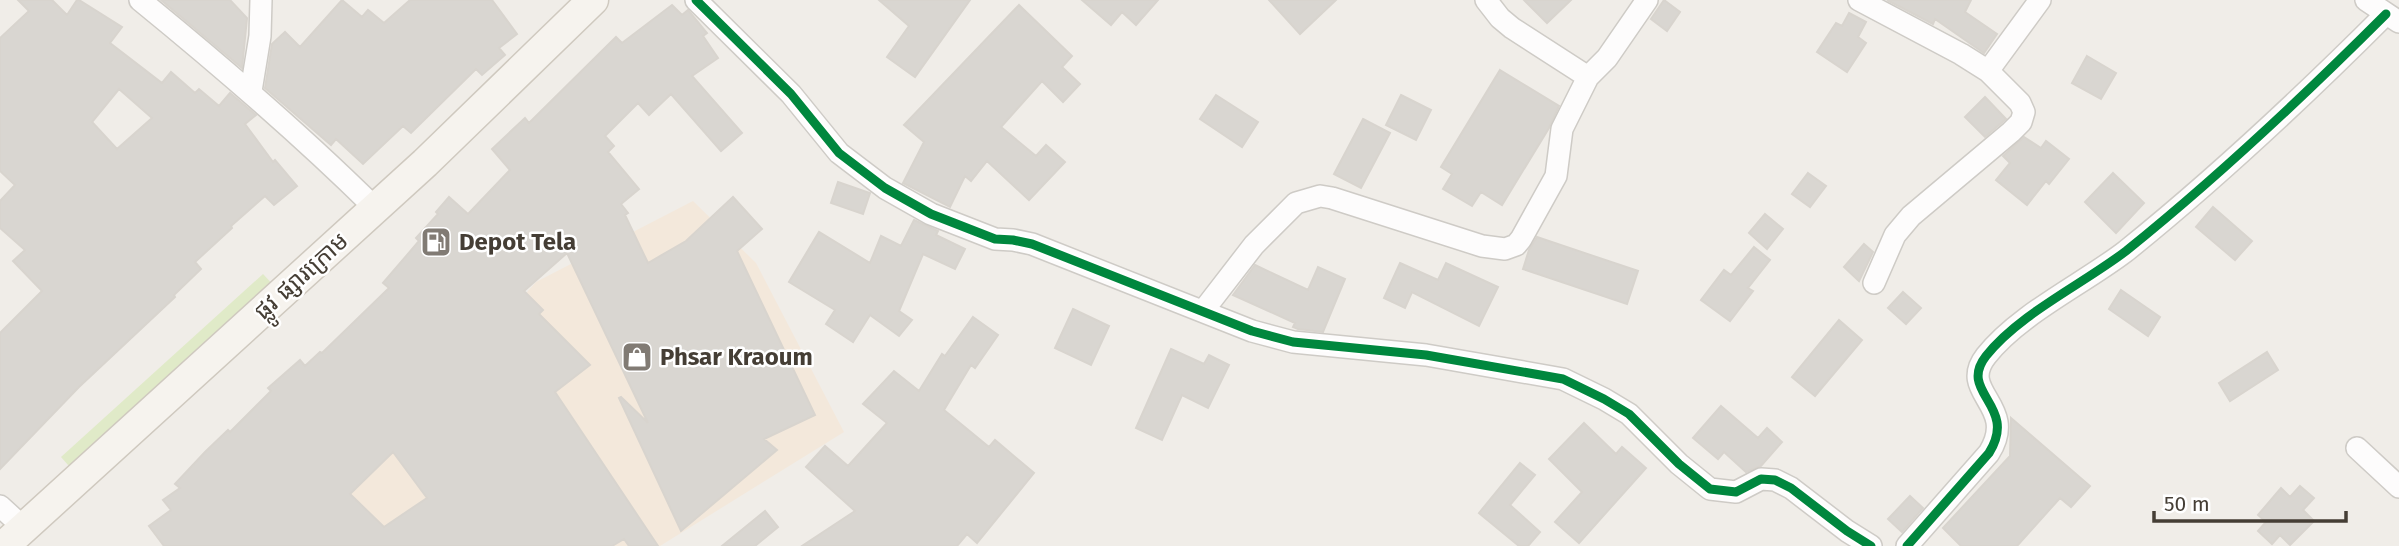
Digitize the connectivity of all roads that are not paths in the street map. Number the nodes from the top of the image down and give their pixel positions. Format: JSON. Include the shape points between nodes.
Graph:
{"nodes":[{"id":1,"x":140,"y":0,"type":"edge"},
{"id":2,"x":261,"y":0,"type":"edge"},
{"id":3,"x":593,"y":0,"type":"edge"},
{"id":4,"x":696,"y":0,"type":"edge"},
{"id":5,"x":1486,"y":0,"type":"edge"},
{"id":6,"x":1647,"y":0,"type":"edge"},
{"id":7,"x":1859,"y":0,"type":"edge"},
{"id":8,"x":2040,"y":0,"type":"edge"},
{"id":9,"x":2366,"y":0,"type":"edge"},
{"id":10,"x":2392,"y":18,"type":"edge"},
{"id":11,"x":1988,"y":71,"type":"junction"},
{"id":12,"x":1588,"y":77,"type":"junction"},
{"id":13,"x":251,"y":92,"type":"junction"},
{"id":14,"x":374,"y":207,"type":"junction"},
{"id":15,"x":1874,"y":282,"type":"dead end"},
{"id":16,"x":1203,"y":311,"type":"junction"},
{"id":17,"x":2357,"y":448,"type":"dead end"},
{"id":18,"x":2399,"y":487,"type":"edge"},
{"id":19,"x":0,"y":506,"type":"edge"},
{"id":20,"x":14,"y":537,"type":"edge"},
{"id":21,"x":1871,"y":546,"type":"edge"},
{"id":22,"x":1907,"y":546,"type":"edge"}],
"edges":[{"from":1,"to":13,"type":"street"},
{"from":2,"to":13,"type":"street"},
{"from":3,"to":14,"type":"main road","name":"ផ្លូវ ផ្សារក្រោម"},
{"from":4,"to":16,"type":"street","via":[[791,94],[839,153],[885,188],[931,214],[995,239],[1032,244]]},
{"from":5,"to":12,"type":"street","via":[[1512,28]]},
{"from":6,"to":12,"type":"street","via":[[1607,58]]},
{"from":7,"to":11,"type":"street"},
{"from":8,"to":11,"type":"street"},
{"from":9,"to":10,"type":"street"},
{"from":10,"to":22,"type":"street","via":[[2123,253],[2047,304],[1984,358],[1978,380],[1998,418],[1996,442]]},
{"from":11,"to":15,"type":"street","via":[[2023,108],[2021,122],[1911,216],[1895,235]]},
{"from":12,"to":16,"type":"street","via":[[1562,129],[1556,176],[1516,245],[1505,249],[1482,246],[1332,198],[1312,197],[1296,203],[1254,245]]},
{"from":13,"to":14,"type":"street"},
{"from":14,"to":20,"type":"main road","name":"ផ្លូវ ផ្សារក្រោម"},
{"from":16,"to":21,"type":"street","via":[[1284,340],[1426,355],[1563,379],[1629,414],[1710,489],[1735,492],[1761,479],[1775,480]]},
{"from":17,"to":18,"type":"street"},
{"from":19,"to":20,"type":"street"}]}
